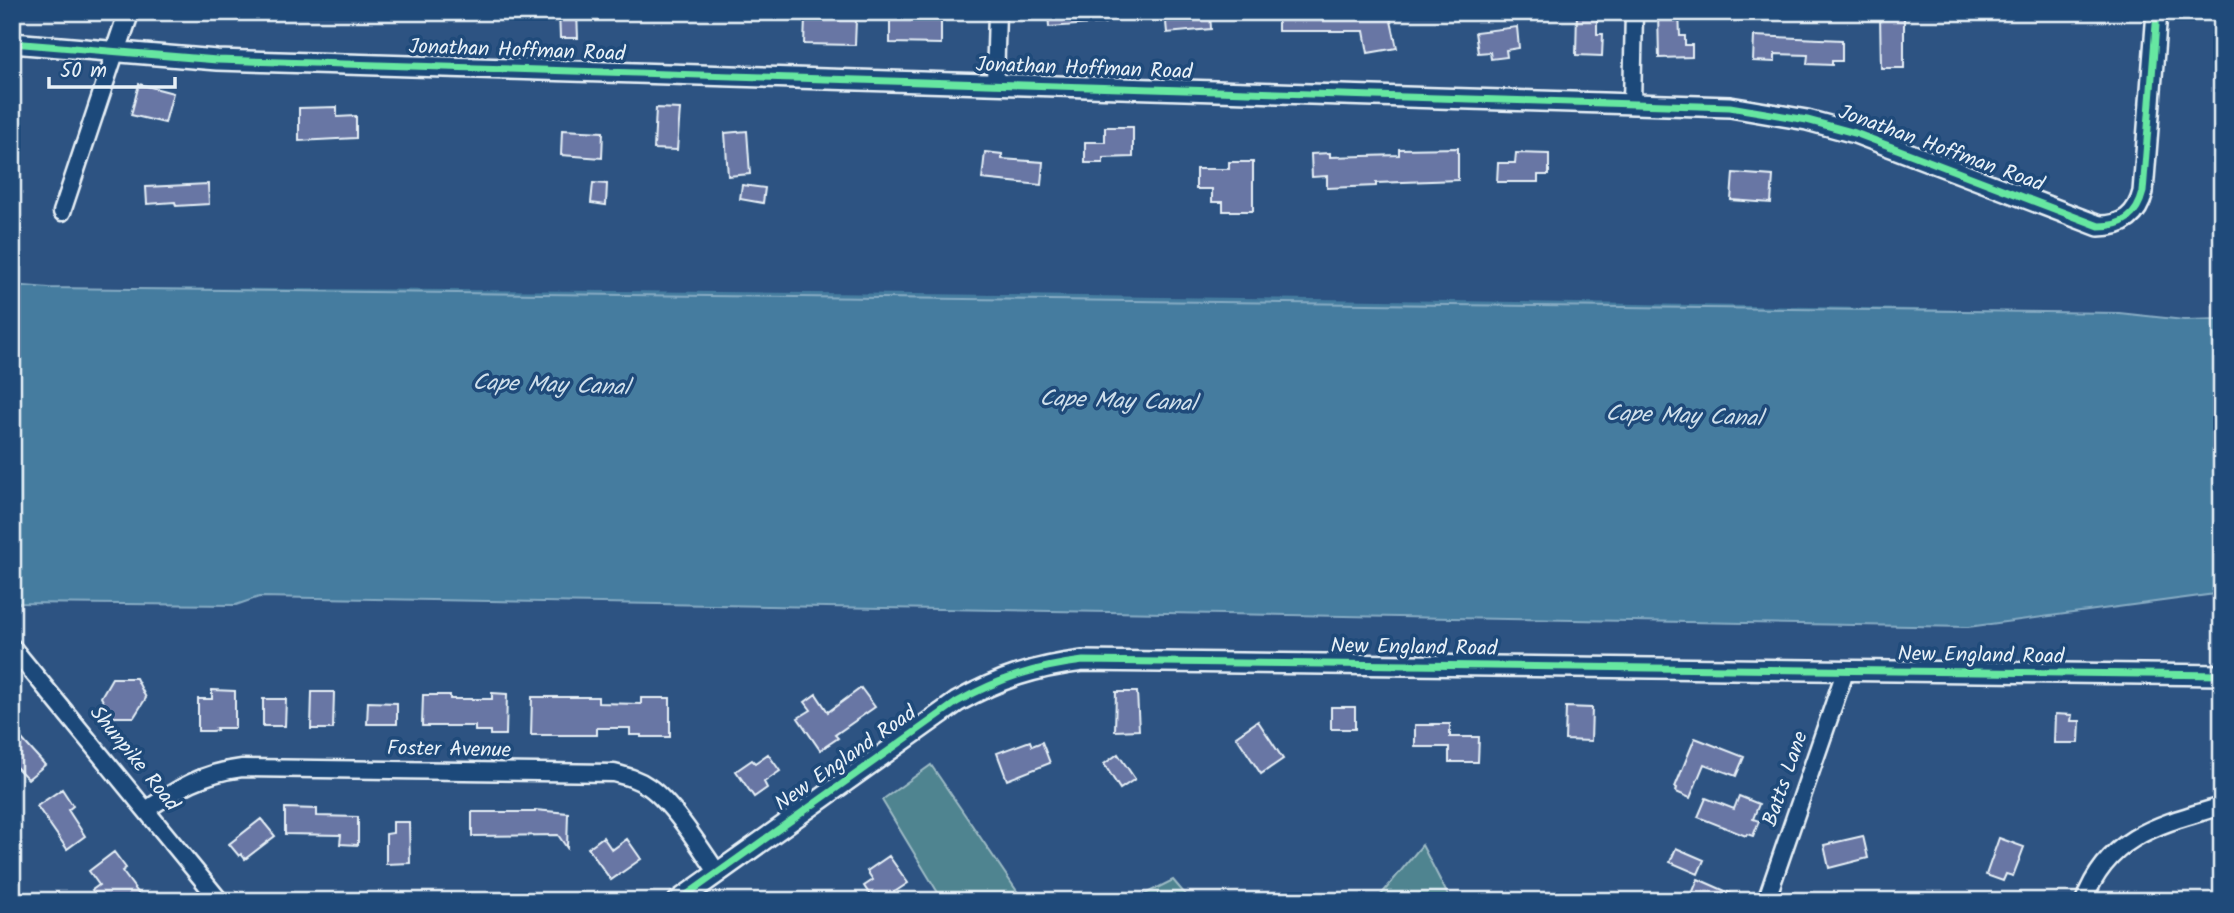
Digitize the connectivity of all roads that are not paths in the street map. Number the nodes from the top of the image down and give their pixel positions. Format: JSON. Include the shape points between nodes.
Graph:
{"nodes":[{"id":1,"x":129,"y":12,"type":"edge"},
{"id":2,"x":997,"y":12,"type":"edge"},
{"id":3,"x":1634,"y":12,"type":"edge"},
{"id":4,"x":2157,"y":12,"type":"edge"},
{"id":5,"x":12,"y":43,"type":"edge"},
{"id":6,"x":115,"y":53,"type":"junction"},
{"id":7,"x":995,"y":84,"type":"junction"},
{"id":8,"x":1632,"y":105,"type":"junction"},
{"id":9,"x":62,"y":212,"type":"dead end"},
{"id":10,"x":12,"y":647,"type":"edge"},
{"id":11,"x":1845,"y":672,"type":"junction"},
{"id":12,"x":2222,"y":676,"type":"edge"},
{"id":13,"x":2222,"y":806,"type":"edge"},
{"id":14,"x":146,"y":810,"type":"junction"},
{"id":15,"x":717,"y":872,"type":"junction"},
{"id":16,"x":220,"y":901,"type":"edge"},
{"id":17,"x":678,"y":901,"type":"edge"},
{"id":18,"x":1766,"y":901,"type":"edge"},
{"id":19,"x":2084,"y":901,"type":"edge"}],
"edges":[{"from":1,"to":6,"type":"street"},
{"from":2,"to":7,"type":"street"},
{"from":3,"to":8,"type":"street"},
{"from":4,"to":8,"type":"street","name":"Jonathan Hoffman Road","via":[[2143,192],[2133,215],[2112,226],[2099,226],[1855,133],[1807,120],[1730,107]]},
{"from":5,"to":6,"type":"street","name":"Jonathan Hoffman Road"},
{"from":6,"to":7,"type":"street","name":"Jonathan Hoffman Road"},
{"from":6,"to":9,"type":"street"},
{"from":7,"to":8,"type":"street","name":"Jonathan Hoffman Road"},
{"from":10,"to":14,"type":"street","name":"Shunpike Road"},
{"from":11,"to":12,"type":"street","name":"New England Road"},
{"from":11,"to":15,"type":"street","name":"New England Road","via":[[1083,661],[1052,665],[988,685],[957,702]]},
{"from":11,"to":18,"type":"street","name":"Batts Lane"},
{"from":13,"to":19,"type":"street","via":[[2160,825],[2128,842],[2106,859]]},
{"from":14,"to":15,"type":"street","name":"Foster Avenue","via":[[199,778],[242,768],[614,773],[647,785],[661,797]]},
{"from":14,"to":16,"type":"street","name":"Shunpike Road"},
{"from":15,"to":17,"type":"street","name":"New England Road"}]}
